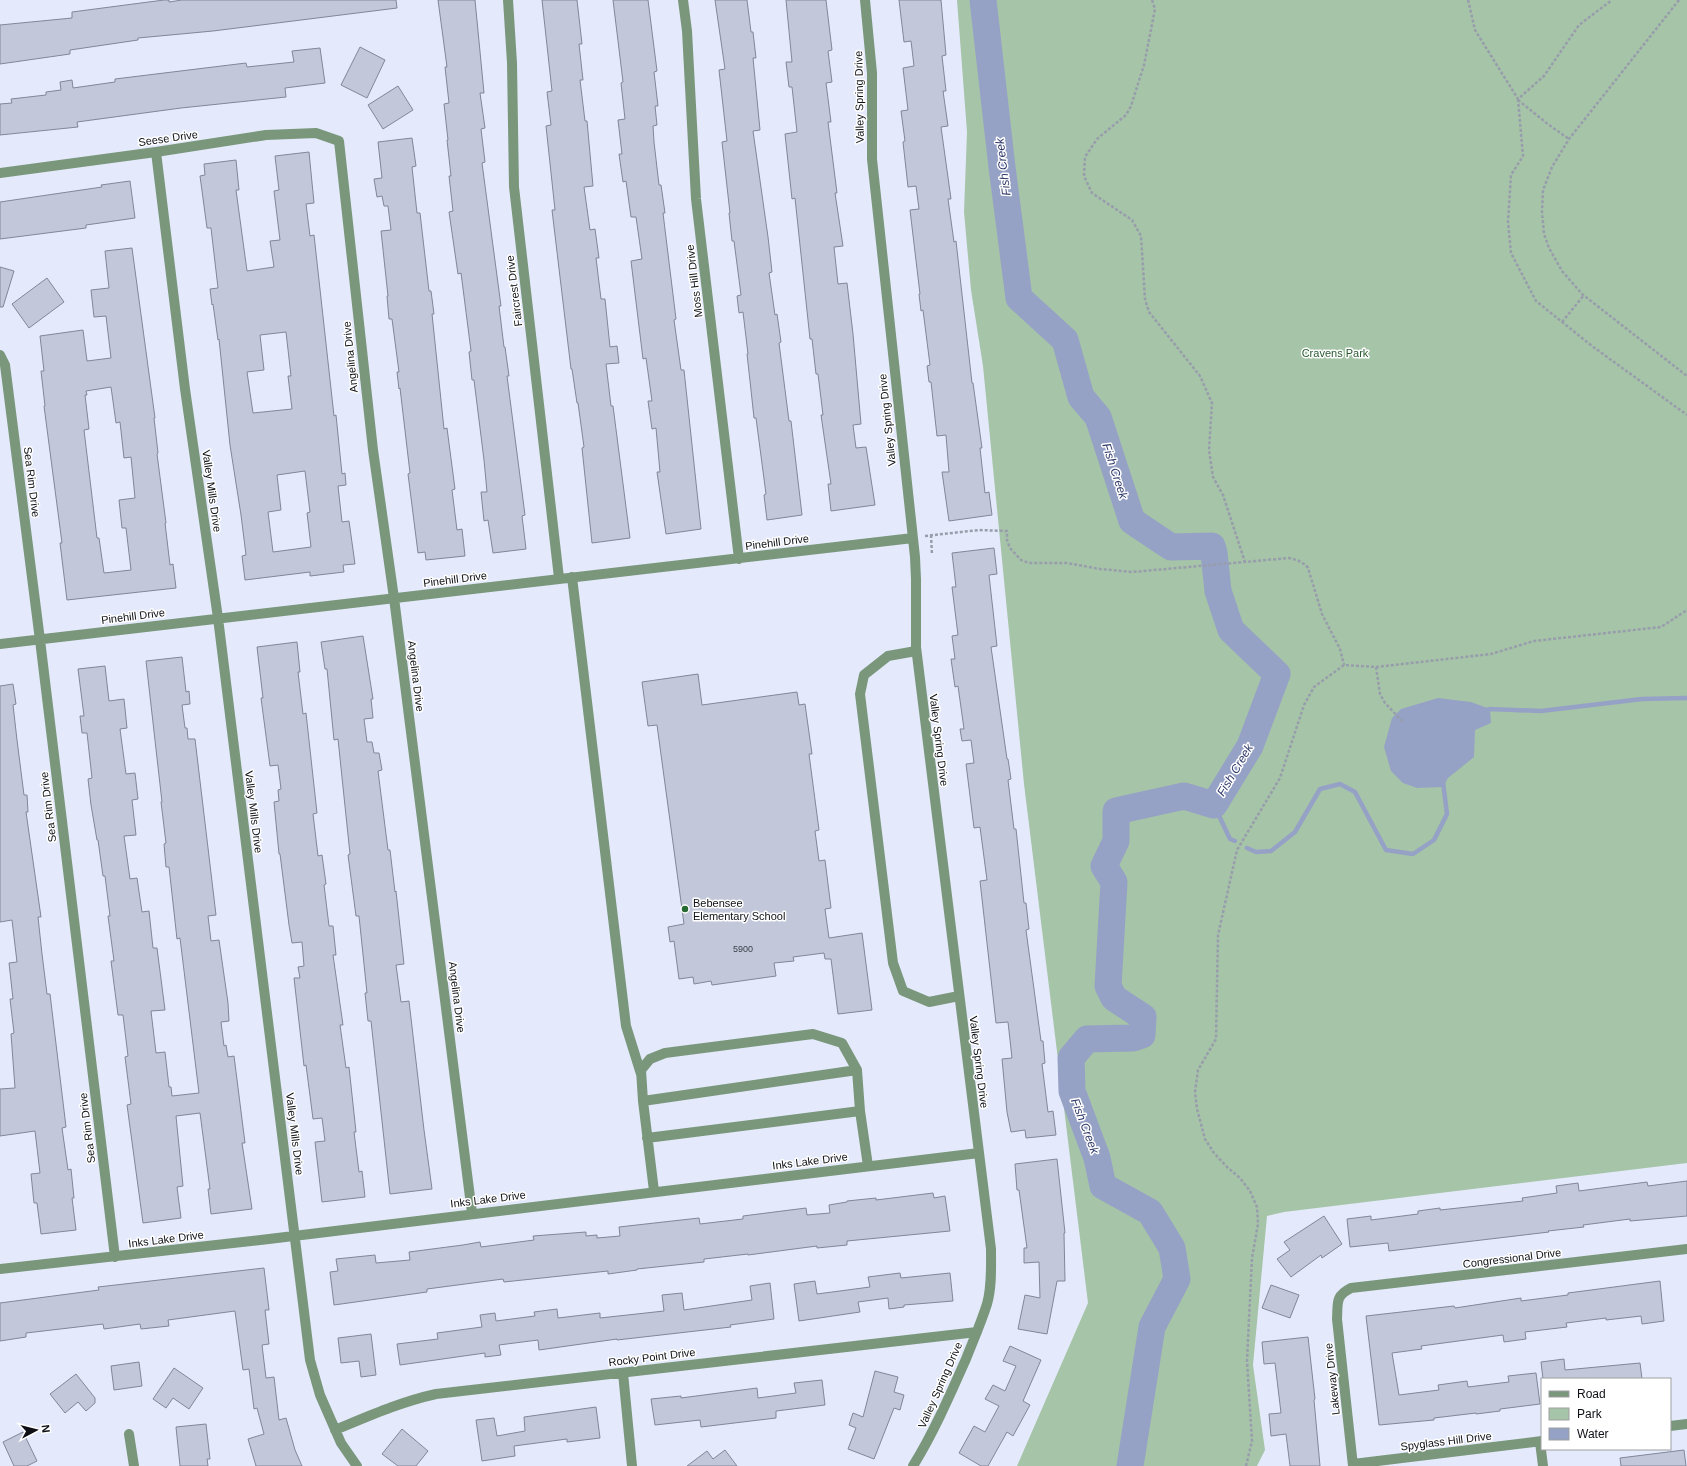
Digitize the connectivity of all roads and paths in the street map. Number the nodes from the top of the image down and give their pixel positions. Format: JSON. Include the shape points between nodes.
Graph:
{"nodes":[{"id":1,"x":508,"y":0,"type":"edge"},
{"id":2,"x":683,"y":0,"type":"edge"},
{"id":3,"x":864,"y":0,"type":"edge"},
{"id":4,"x":1152,"y":0,"type":"edge"},
{"id":5,"x":1468,"y":0,"type":"edge"},
{"id":6,"x":1612,"y":0,"type":"edge"},
{"id":7,"x":1679,"y":0,"type":"edge"},
{"id":8,"x":1518,"y":99,"type":"junction"},
{"id":9,"x":1569,"y":139,"type":"junction"},
{"id":10,"x":339,"y":141,"type":"joint"},
{"id":11,"x":156,"y":152,"type":"junction"},
{"id":12,"x":0,"y":173,"type":"edge"},
{"id":13,"x":1584,"y":295,"type":"junction"},
{"id":14,"x":1562,"y":322,"type":"junction"},
{"id":15,"x":0,"y":355,"type":"edge"},
{"id":16,"x":1687,"y":376,"type":"edge"},
{"id":17,"x":1687,"y":415,"type":"edge"},
{"id":18,"x":931,"y":535,"type":"junction"},
{"id":19,"x":913,"y":538,"type":"junction"},
{"id":20,"x":932,"y":555,"type":"dead end"},
{"id":21,"x":739,"y":559,"type":"junction"},
{"id":22,"x":1245,"y":562,"type":"junction"},
{"id":23,"x":572,"y":577,"type":"junction"},
{"id":24,"x":559,"y":578,"type":"junction"},
{"id":25,"x":394,"y":598,"type":"junction"},
{"id":26,"x":1687,"y":610,"type":"edge"},
{"id":27,"x":218,"y":618,"type":"junction"},
{"id":28,"x":40,"y":640,"type":"junction"},
{"id":29,"x":0,"y":644,"type":"edge"},
{"id":30,"x":916,"y":651,"type":"junction"},
{"id":31,"x":1344,"y":665,"type":"junction"},
{"id":32,"x":1376,"y":667,"type":"junction"},
{"id":33,"x":1404,"y":723,"type":"dead end"},
{"id":34,"x":959,"y":996,"type":"junction"},
{"id":35,"x":857,"y":1070,"type":"junction"},
{"id":36,"x":641,"y":1074,"type":"junction"},
{"id":37,"x":643,"y":1101,"type":"junction"},
{"id":38,"x":860,"y":1111,"type":"junction"},
{"id":39,"x":647,"y":1138,"type":"junction"},
{"id":40,"x":979,"y":1152,"type":"junction"},
{"id":41,"x":868,"y":1166,"type":"junction"},
{"id":42,"x":654,"y":1191,"type":"junction"},
{"id":43,"x":472,"y":1213,"type":"junction"},
{"id":44,"x":295,"y":1235,"type":"junction"},
{"id":45,"x":1687,"y":1249,"type":"edge"},
{"id":46,"x":115,"y":1257,"type":"junction"},
{"id":47,"x":0,"y":1269,"type":"edge"},
{"id":48,"x":1342,"y":1293,"type":"joint"},
{"id":49,"x":977,"y":1332,"type":"junction"},
{"id":50,"x":623,"y":1373,"type":"junction"},
{"id":51,"x":1687,"y":1424,"type":"edge"},
{"id":52,"x":1671,"y":1426,"type":"edge"},
{"id":53,"x":336,"y":1430,"type":"junction"},
{"id":54,"x":129,"y":1434,"type":"dead end"},
{"id":55,"x":1541,"y":1442,"type":"edge"},
{"id":56,"x":1542,"y":1450,"type":"edge"},
{"id":57,"x":1353,"y":1465,"type":"edge"},
{"id":58,"x":134,"y":1466,"type":"edge"},
{"id":59,"x":357,"y":1466,"type":"edge"},
{"id":60,"x":632,"y":1466,"type":"edge"},
{"id":61,"x":913,"y":1466,"type":"edge"},
{"id":62,"x":1246,"y":1466,"type":"edge"},
{"id":63,"x":1543,"y":1466,"type":"edge"}],
"edges":[{"from":1,"to":24,"type":"street","name":"Faircrest Drive","via":[[514,187]]},
{"from":2,"to":21,"type":"street","name":"Moss Hill Drive","via":[[696,199]]},
{"from":3,"to":19,"type":"street","name":"Valley Spring Drive","via":[[872,73],[872,159]]},
{"from":4,"to":22,"type":"path","via":[[1156,8],[1144,65],[1131,106],[1126,115],[1097,139],[1085,157],[1084,176],[1092,193],[1132,220],[1141,236],[1145,299],[1149,312],[1200,376],[1212,402],[1209,450],[1213,477],[1223,495]]},
{"from":5,"to":8,"type":"path","via":[[1475,30]]},
{"from":6,"to":8,"type":"path","via":[[1579,25],[1544,76]]},
{"from":7,"to":9,"type":"path"},
{"from":8,"to":9,"type":"path"},
{"from":8,"to":14,"type":"path","via":[[1523,156],[1511,176],[1508,222],[1511,253],[1536,300]]},
{"from":9,"to":13,"type":"path","via":[[1552,167],[1543,190],[1543,226],[1549,248],[1562,271]]},
{"from":10,"to":11,"type":"street","name":"Seese Drive","via":[[316,133],[266,135]]},
{"from":10,"to":25,"type":"street","name":"Angelina Drive","via":[[362,362]]},
{"from":11,"to":12,"type":"street","name":"Seese Drive"},
{"from":11,"to":27,"type":"street","name":"Valley Mills Drive","via":[[185,389]]},
{"from":13,"to":14,"type":"path"},
{"from":13,"to":16,"type":"path"},
{"from":14,"to":17,"type":"path"},
{"from":15,"to":28,"type":"street","name":"Sea Rim Drive","via":[[5,365]]},
{"from":18,"to":19,"type":"path"},
{"from":18,"to":20,"type":"path"},
{"from":18,"to":22,"type":"path","via":[[979,530],[1007,531],[1010,548],[1021,560],[1029,563],[1067,563],[1132,572]]},
{"from":19,"to":21,"type":"street","name":"Pinehill Drive"},
{"from":19,"to":30,"type":"street","name":"Valley Spring Drive"},
{"from":21,"to":23,"type":"street","name":"Pinehill Drive"},
{"from":22,"to":31,"type":"path","via":[[1289,558],[1304,563],[1322,614],[1340,649]]},
{"from":23,"to":24,"type":"street","name":"Pinehill Drive"},
{"from":23,"to":36,"type":"street","via":[[626,1026]]},
{"from":24,"to":25,"type":"street","name":"Pinehill Drive"},
{"from":25,"to":27,"type":"street","name":"Pinehill Drive"},
{"from":25,"to":43,"type":"street","name":"Angelina Drive"},
{"from":26,"to":32,"type":"path","via":[[1661,628],[1534,641],[1491,654]]},
{"from":27,"to":28,"type":"street","name":"Pinehill Drive"},
{"from":27,"to":44,"type":"street","name":"Valley Mills Drive"},
{"from":28,"to":29,"type":"street","name":"Pinehill Drive"},
{"from":28,"to":46,"type":"street","name":"Sea Rim Drive"},
{"from":30,"to":34,"type":"street","name":"Valley Spring Drive"},
{"from":30,"to":34,"type":"street","via":[[888,656],[864,675],[860,694],[891,948],[893,963],[904,991],[929,1002]]},
{"from":31,"to":32,"type":"path"},
{"from":31,"to":62,"type":"path","via":[[1314,687],[1304,705],[1280,778],[1237,850],[1218,935],[1216,1039],[1198,1070],[1195,1092],[1205,1138],[1214,1153],[1250,1191],[1256,1207],[1258,1224],[1252,1258],[1247,1361],[1252,1441]]},
{"from":32,"to":33,"type":"path","via":[[1380,694]]},
{"from":34,"to":40,"type":"street","name":"Valley Spring Drive"},
{"from":35,"to":36,"type":"street","via":[[842,1043],[813,1034],[665,1053],[650,1059],[641,1070]]},
{"from":35,"to":37,"type":"street"},
{"from":35,"to":38,"type":"street"},
{"from":36,"to":37,"type":"street"},
{"from":37,"to":39,"type":"street"},
{"from":38,"to":39,"type":"street"},
{"from":38,"to":41,"type":"street"},
{"from":39,"to":42,"type":"street"},
{"from":40,"to":41,"type":"street","name":"Inks Lake Drive"},
{"from":40,"to":49,"type":"street","name":"Valley Spring Drive","via":[[991,1249],[991,1277],[987,1303]]},
{"from":41,"to":42,"type":"street","name":"Inks Lake Drive"},
{"from":42,"to":43,"type":"street","name":"Inks Lake Drive"},
{"from":43,"to":44,"type":"street","name":"Inks Lake Drive"},
{"from":44,"to":46,"type":"street","name":"Inks Lake Drive"},
{"from":44,"to":53,"type":"street","name":"Valley Mills Drive","via":[[310,1360],[320,1395]]},
{"from":45,"to":48,"type":"street","name":"Congressional Drive","via":[[1351,1288]]},
{"from":46,"to":47,"type":"street","name":"Inks Lake Drive"},
{"from":48,"to":57,"type":"street","name":"Lakeway Drive","via":[[1338,1302],[1337,1319]]},
{"from":49,"to":50,"type":"street","name":"Rocky Point Drive"},
{"from":49,"to":61,"type":"street","name":"Valley Spring Drive","via":[[950,1395]]},
{"from":50,"to":53,"type":"street","name":"Rocky Point Drive","via":[[436,1394],[386,1408]]},
{"from":50,"to":60,"type":"street"},
{"from":51,"to":52,"type":"street"},
{"from":53,"to":59,"type":"street","name":"Valley Mills Drive","via":[[341,1443]]},
{"from":54,"to":58,"type":"street"},
{"from":55,"to":57,"type":"street","name":"Spyglass Hill Drive"},
{"from":56,"to":63,"type":"street"}]}
